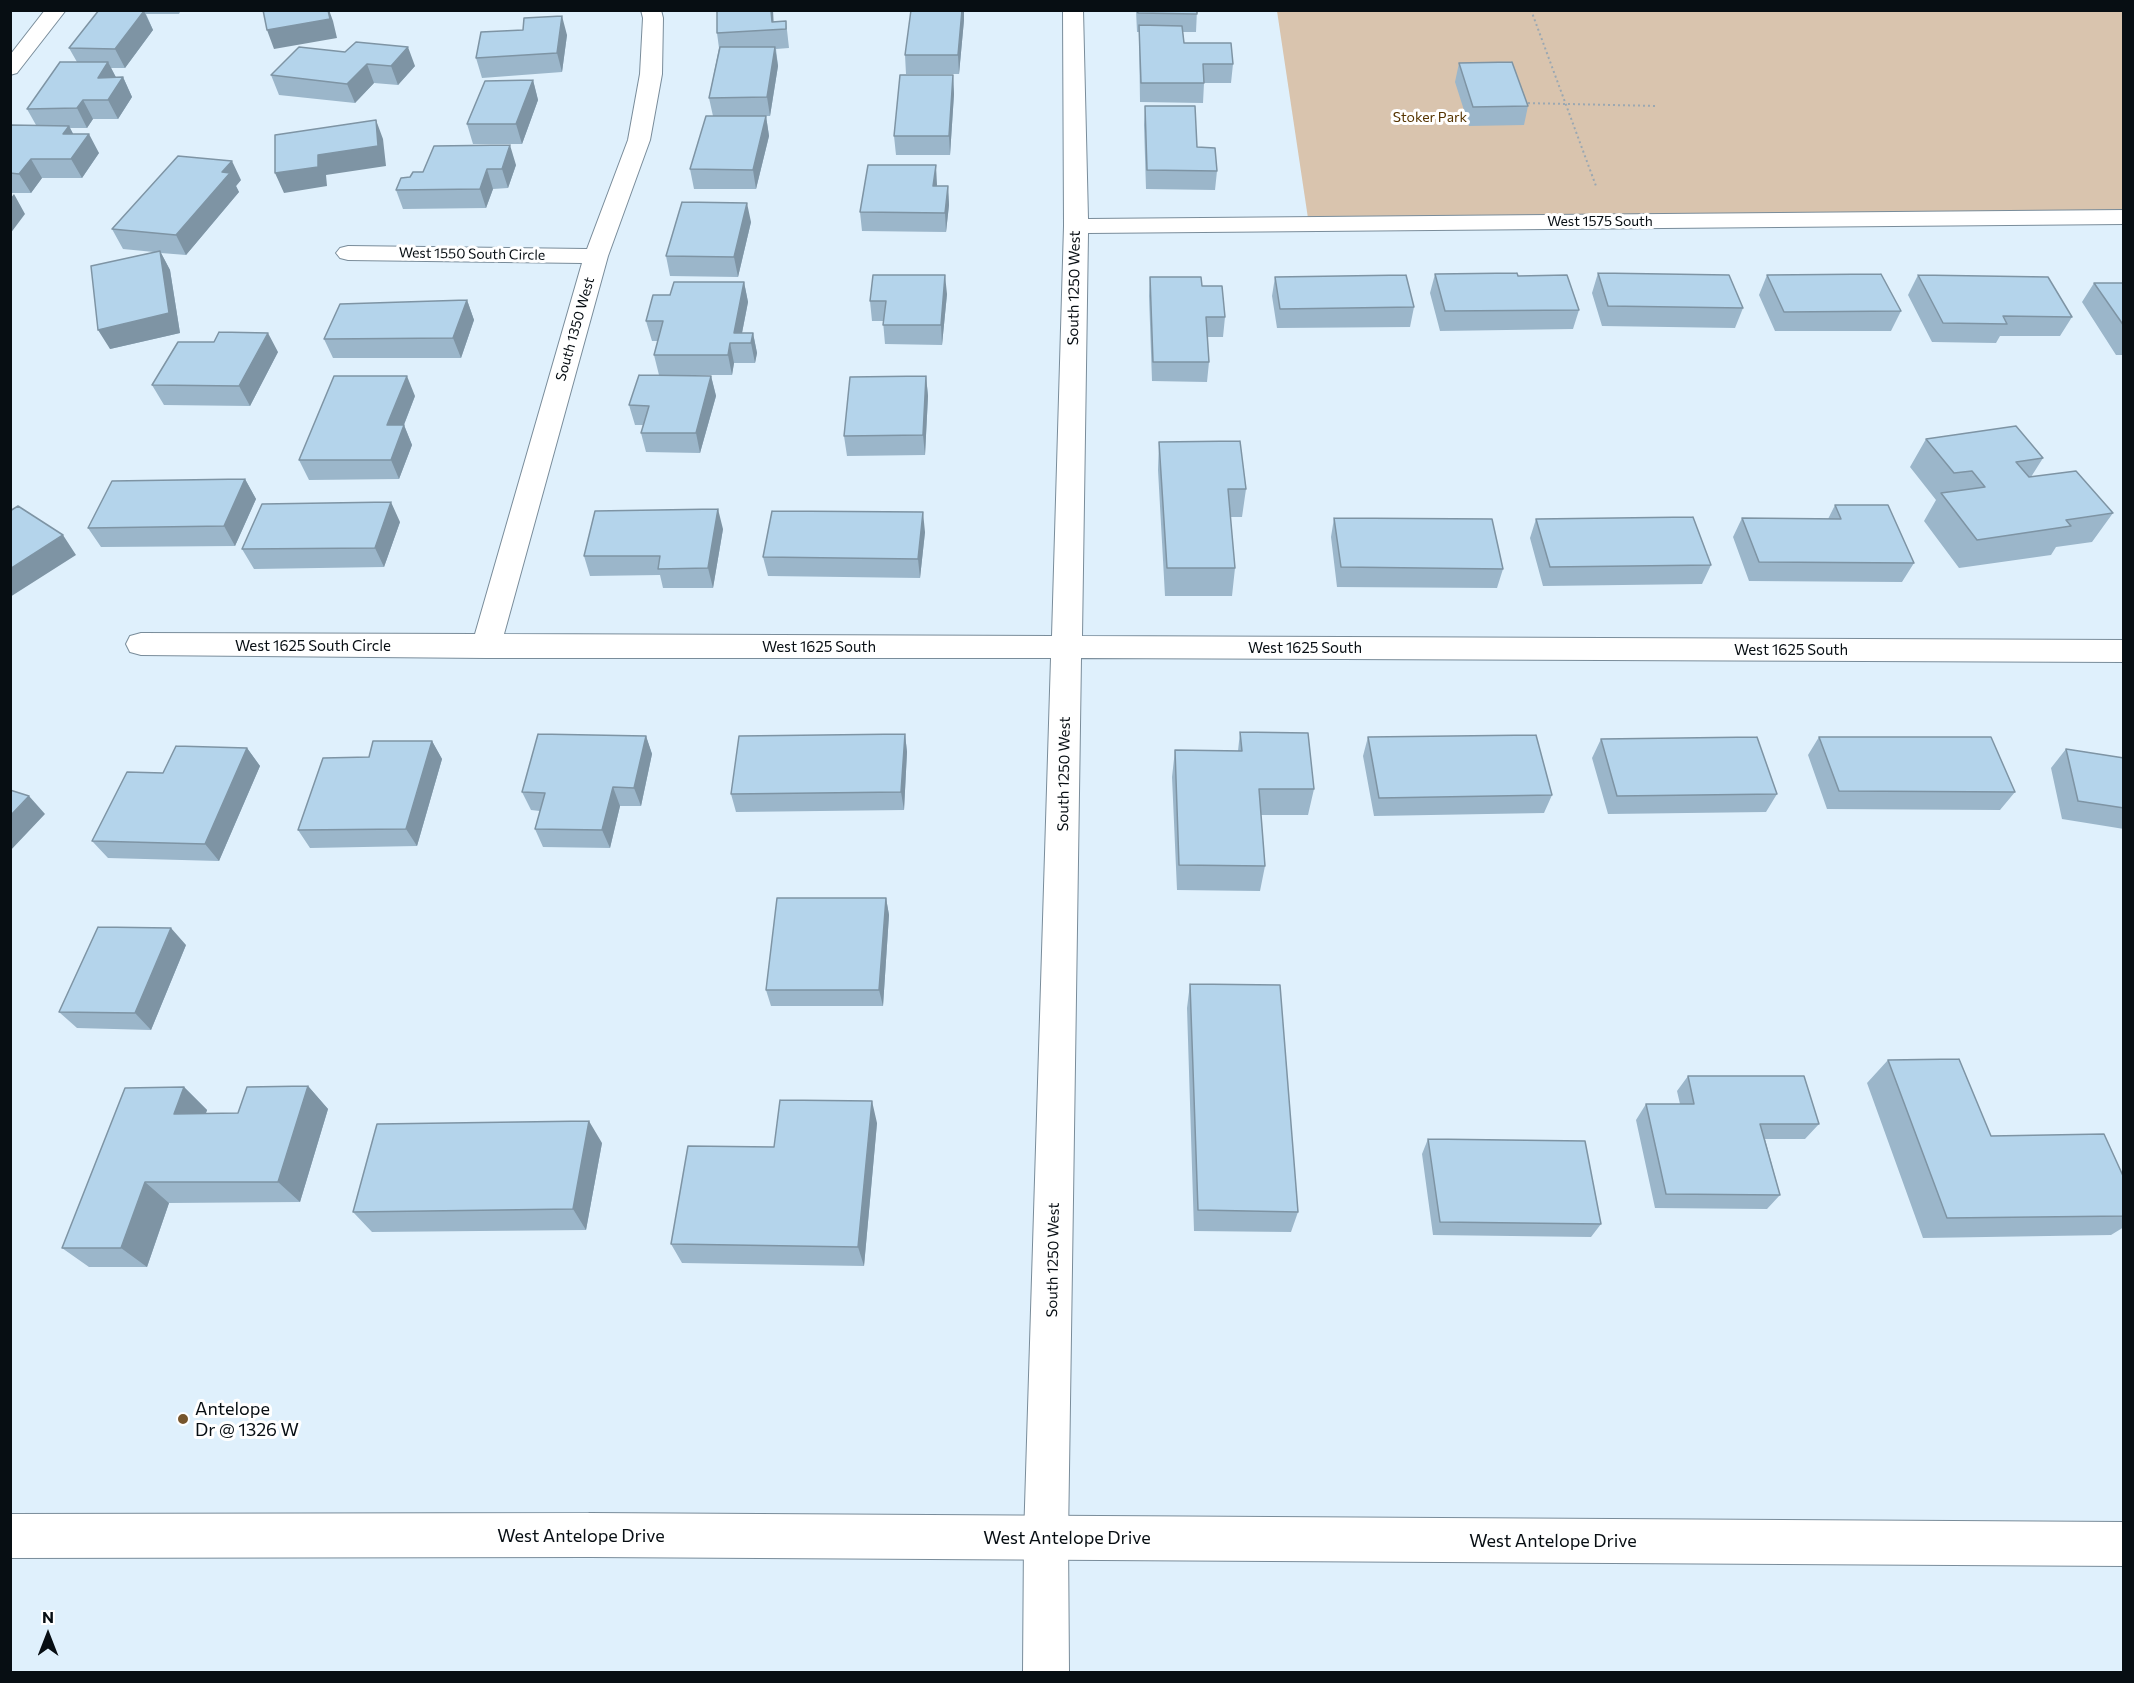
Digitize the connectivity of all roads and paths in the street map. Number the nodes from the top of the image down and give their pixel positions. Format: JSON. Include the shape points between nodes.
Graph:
{"nodes":[{"id":1,"x":56,"y":10,"type":"edge"},
{"id":2,"x":651,"y":10,"type":"edge"},
{"id":3,"x":1073,"y":10,"type":"edge"},
{"id":4,"x":1531,"y":10,"type":"edge"},
{"id":5,"x":10,"y":69,"type":"edge"},
{"id":6,"x":1516,"y":103,"type":"edge"},
{"id":7,"x":1564,"y":105,"type":"junction"},
{"id":8,"x":1657,"y":106,"type":"dead end"},
{"id":9,"x":1596,"y":188,"type":"dead end"},
{"id":10,"x":2124,"y":217,"type":"edge"},
{"id":11,"x":1076,"y":226,"type":"junction"},
{"id":12,"x":348,"y":253,"type":"dead end"},
{"id":13,"x":596,"y":256,"type":"junction"},
{"id":14,"x":141,"y":644,"type":"dead end"},
{"id":15,"x":486,"y":647,"type":"junction"},
{"id":16,"x":1067,"y":648,"type":"junction"},
{"id":17,"x":2124,"y":651,"type":"edge"},
{"id":18,"x":10,"y":1536,"type":"edge"},
{"id":19,"x":1046,"y":1538,"type":"junction"},
{"id":20,"x":2124,"y":1544,"type":"edge"},
{"id":21,"x":1046,"y":1672,"type":"edge"}],
"edges":[{"from":1,"to":5,"type":"street"},
{"from":2,"to":13,"type":"street","name":"South 1350 West","via":[[651,74],[639,140]]},
{"from":3,"to":11,"type":"street","name":"South 1250 West"},
{"from":4,"to":7,"type":"path"},
{"from":6,"to":7,"type":"path"},
{"from":7,"to":8,"type":"path"},
{"from":7,"to":9,"type":"path"},
{"from":10,"to":11,"type":"street","name":"West 1575 South"},
{"from":11,"to":16,"type":"street","name":"South 1250 West"},
{"from":12,"to":13,"type":"street","name":"West 1550 South Circle"},
{"from":13,"to":15,"type":"street","name":"South 1350 West"},
{"from":14,"to":15,"type":"street","name":"West 1625 South Circle"},
{"from":15,"to":16,"type":"street","name":"West 1625 South"},
{"from":16,"to":17,"type":"street","name":"West 1625 South"},
{"from":16,"to":19,"type":"street","name":"South 1250 West"},
{"from":18,"to":19,"type":"street","name":"West Antelope Drive"},
{"from":19,"to":20,"type":"street","name":"West Antelope Drive"},
{"from":19,"to":21,"type":"street","name":"South 1250 West"}]}
